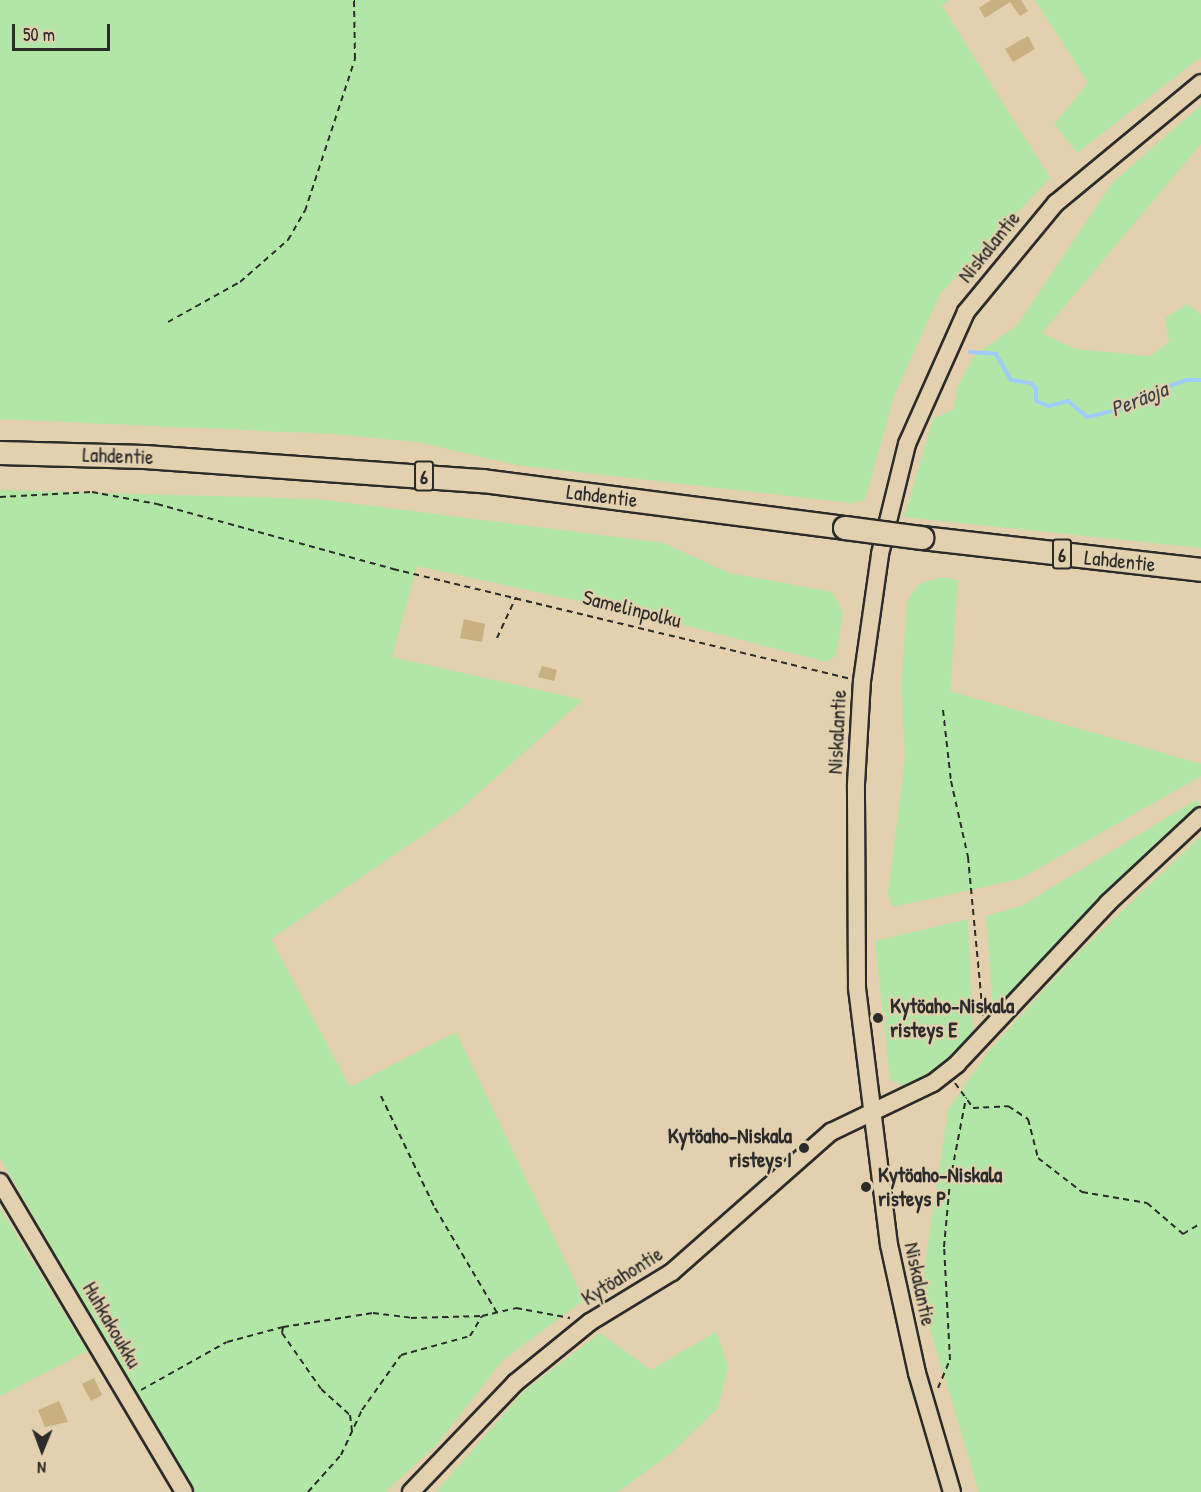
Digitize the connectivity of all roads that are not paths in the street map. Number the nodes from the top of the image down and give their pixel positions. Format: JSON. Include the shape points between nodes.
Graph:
{"nodes":[{"id":1,"x":1201,"y":83,"type":"edge"},
{"id":2,"x":0,"y":453,"type":"edge"},
{"id":3,"x":1201,"y":570,"type":"edge"},
{"id":4,"x":1201,"y":816,"type":"edge"},
{"id":5,"x":868,"y":1112,"type":"junction"},
{"id":6,"x":0,"y":1182,"type":"edge"},
{"id":7,"x":184,"y":1492,"type":"edge"},
{"id":8,"x":411,"y":1492,"type":"edge"},
{"id":9,"x":952,"y":1492,"type":"edge"}],
"edges":[{"from":1,"to":5,"type":"street","name":"Niskalantie","via":[[1056,203],[966,312],[927,392],[896,480],[862,681],[854,906]]},
{"from":2,"to":3,"type":"highway","name":"Lahdentie","number":"6","bridge":true,"via":[[156,457],[483,481]]},
{"from":4,"to":5,"type":"street","name":"Kytöahontie","via":[[1108,903],[984,1039],[946,1073]]},
{"from":5,"to":8,"type":"street","name":"Kytöahontie","via":[[831,1132],[672,1272],[590,1322],[515,1383]]},
{"from":5,"to":9,"type":"street","name":"Niskalantie","via":[[891,1256],[928,1412]]},
{"from":6,"to":7,"type":"street","name":"Huhkakoukku"}]}
